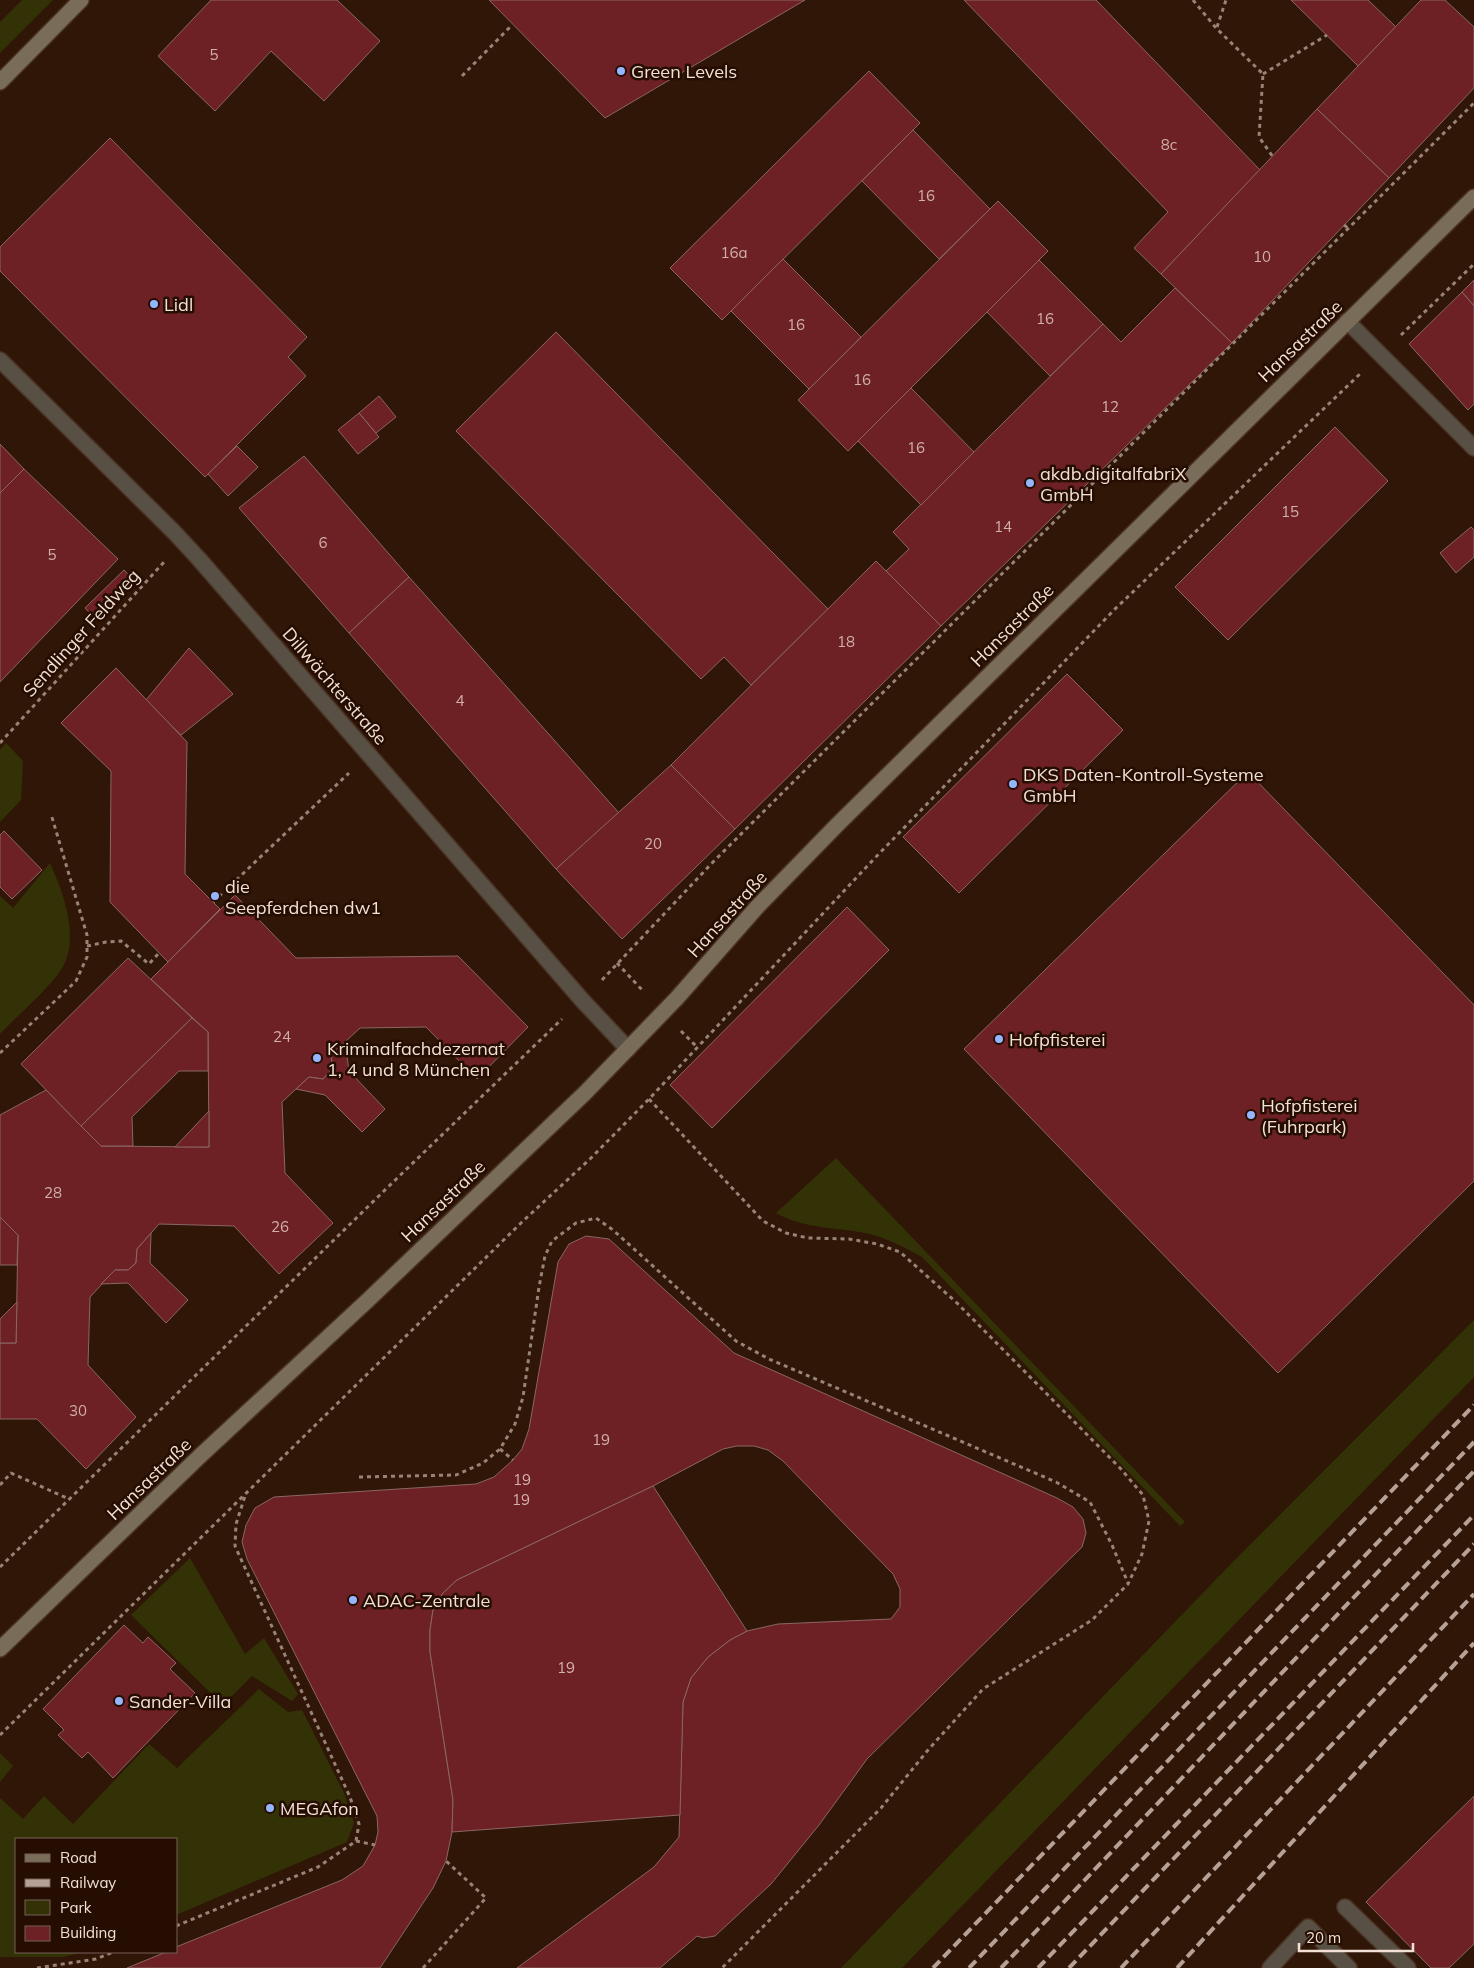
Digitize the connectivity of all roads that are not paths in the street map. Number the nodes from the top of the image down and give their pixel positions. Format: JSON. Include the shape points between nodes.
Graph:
{"nodes":[{"id":1,"x":82,"y":0,"type":"edge"},
{"id":2,"x":0,"y":82,"type":"edge"},
{"id":3,"x":1474,"y":197,"type":"edge"},
{"id":4,"x":1347,"y":321,"type":"junction"},
{"id":5,"x":0,"y":360,"type":"edge"},
{"id":6,"x":1474,"y":448,"type":"edge"},
{"id":7,"x":628,"y":1050,"type":"junction"},
{"id":8,"x":0,"y":1650,"type":"edge"},
{"id":9,"x":1345,"y":1907,"type":"dead end"},
{"id":10,"x":1270,"y":1968,"type":"edge"},
{"id":11,"x":1349,"y":1968,"type":"edge"},
{"id":12,"x":1408,"y":1968,"type":"edge"}],
"edges":[{"from":1,"to":2,"type":"street"},
{"from":3,"to":4,"type":"street","name":"Hansastraße"},
{"from":4,"to":6,"type":"street"},
{"from":4,"to":7,"type":"street","name":"Hansastraße","via":[[784,879]]},
{"from":5,"to":7,"type":"street","name":"Dillwächterstraße","via":[[183,541]]},
{"from":7,"to":8,"type":"street","name":"Hansastraße"},
{"from":9,"to":12,"type":"street"},
{"from":10,"to":11,"type":"street","via":[[1308,1927]]}]}
